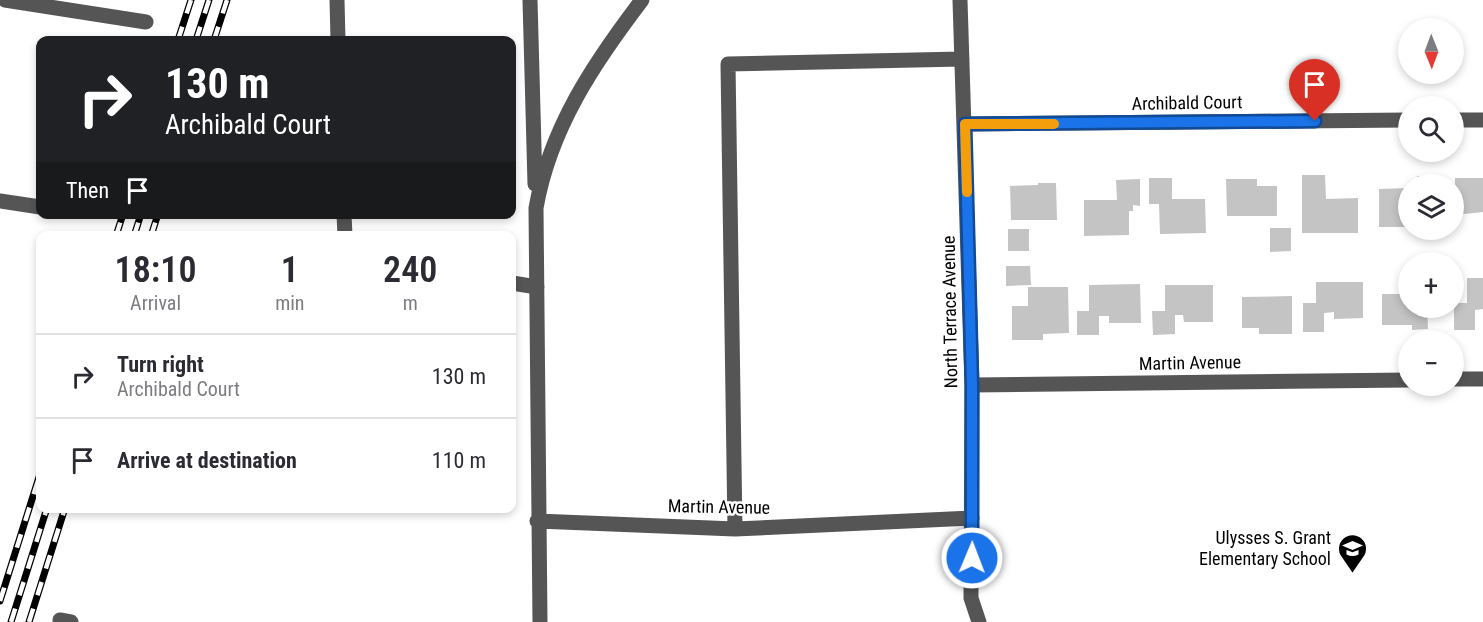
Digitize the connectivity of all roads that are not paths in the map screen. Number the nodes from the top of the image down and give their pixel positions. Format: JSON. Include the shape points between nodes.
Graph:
{"nodes":[{"id":1,"x":5,"y":0,"type":"edge"},
{"id":2,"x":338,"y":0,"type":"edge"},
{"id":3,"x":530,"y":0,"type":"edge"},
{"id":4,"x":642,"y":0,"type":"edge"},
{"id":5,"x":960,"y":0,"type":"edge"},
{"id":6,"x":146,"y":22,"type":"dead end"},
{"id":7,"x":338,"y":36,"type":"edge"},
{"id":8,"x":962,"y":59,"type":"junction"},
{"id":9,"x":1398,"y":120,"type":"edge"},
{"id":10,"x":1464,"y":120,"type":"edge"},
{"id":11,"x":1483,"y":120,"type":"edge"},
{"id":12,"x":965,"y":124,"type":"junction"},
{"id":13,"x":0,"y":201,"type":"edge"},
{"id":14,"x":36,"y":206,"type":"edge"},
{"id":15,"x":536,"y":208,"type":"junction"},
{"id":16,"x":516,"y":284,"type":"edge"},
{"id":17,"x":537,"y":287,"type":"junction"},
{"id":18,"x":1483,"y":378,"type":"edge"},
{"id":19,"x":1464,"y":379,"type":"edge"},
{"id":20,"x":1398,"y":380,"type":"edge"},
{"id":21,"x":972,"y":385,"type":"junction"},
{"id":22,"x":972,"y":518,"type":"junction"},
{"id":23,"x":537,"y":521,"type":"junction"},
{"id":24,"x":735,"y":529,"type":"junction"},
{"id":25,"x":540,"y":622,"type":"edge"},
{"id":26,"x":979,"y":622,"type":"edge"}],
"edges":[{"from":1,"to":6,"type":"street"},
{"from":2,"to":7,"type":"street"},
{"from":3,"to":15,"type":"street"},
{"from":4,"to":15,"type":"street","via":[[578,92],[553,142]]},
{"from":5,"to":8,"type":"street","name":"North Terrace Avenue"},
{"from":8,"to":12,"type":"street","name":"North Terrace Avenue"},
{"from":8,"to":24,"type":"street","via":[[728,64]]},
{"from":9,"to":12,"type":"street","name":"Archibald Court"},
{"from":10,"to":11,"type":"street"},
{"from":12,"to":21,"type":"street","name":"North Terrace Avenue"},
{"from":13,"to":14,"type":"street"},
{"from":15,"to":17,"type":"street"},
{"from":16,"to":17,"type":"street"},
{"from":17,"to":23,"type":"street"},
{"from":18,"to":19,"type":"street"},
{"from":20,"to":21,"type":"street","name":"Martin Avenue"},
{"from":21,"to":22,"type":"street","name":"North Terrace Avenue"},
{"from":22,"to":24,"type":"street","name":"Martin Avenue"},
{"from":22,"to":26,"type":"street","name":"North Terrace Avenue","via":[[971,598]]},
{"from":23,"to":24,"type":"street","name":"Martin Avenue"},
{"from":23,"to":25,"type":"street"}]}
